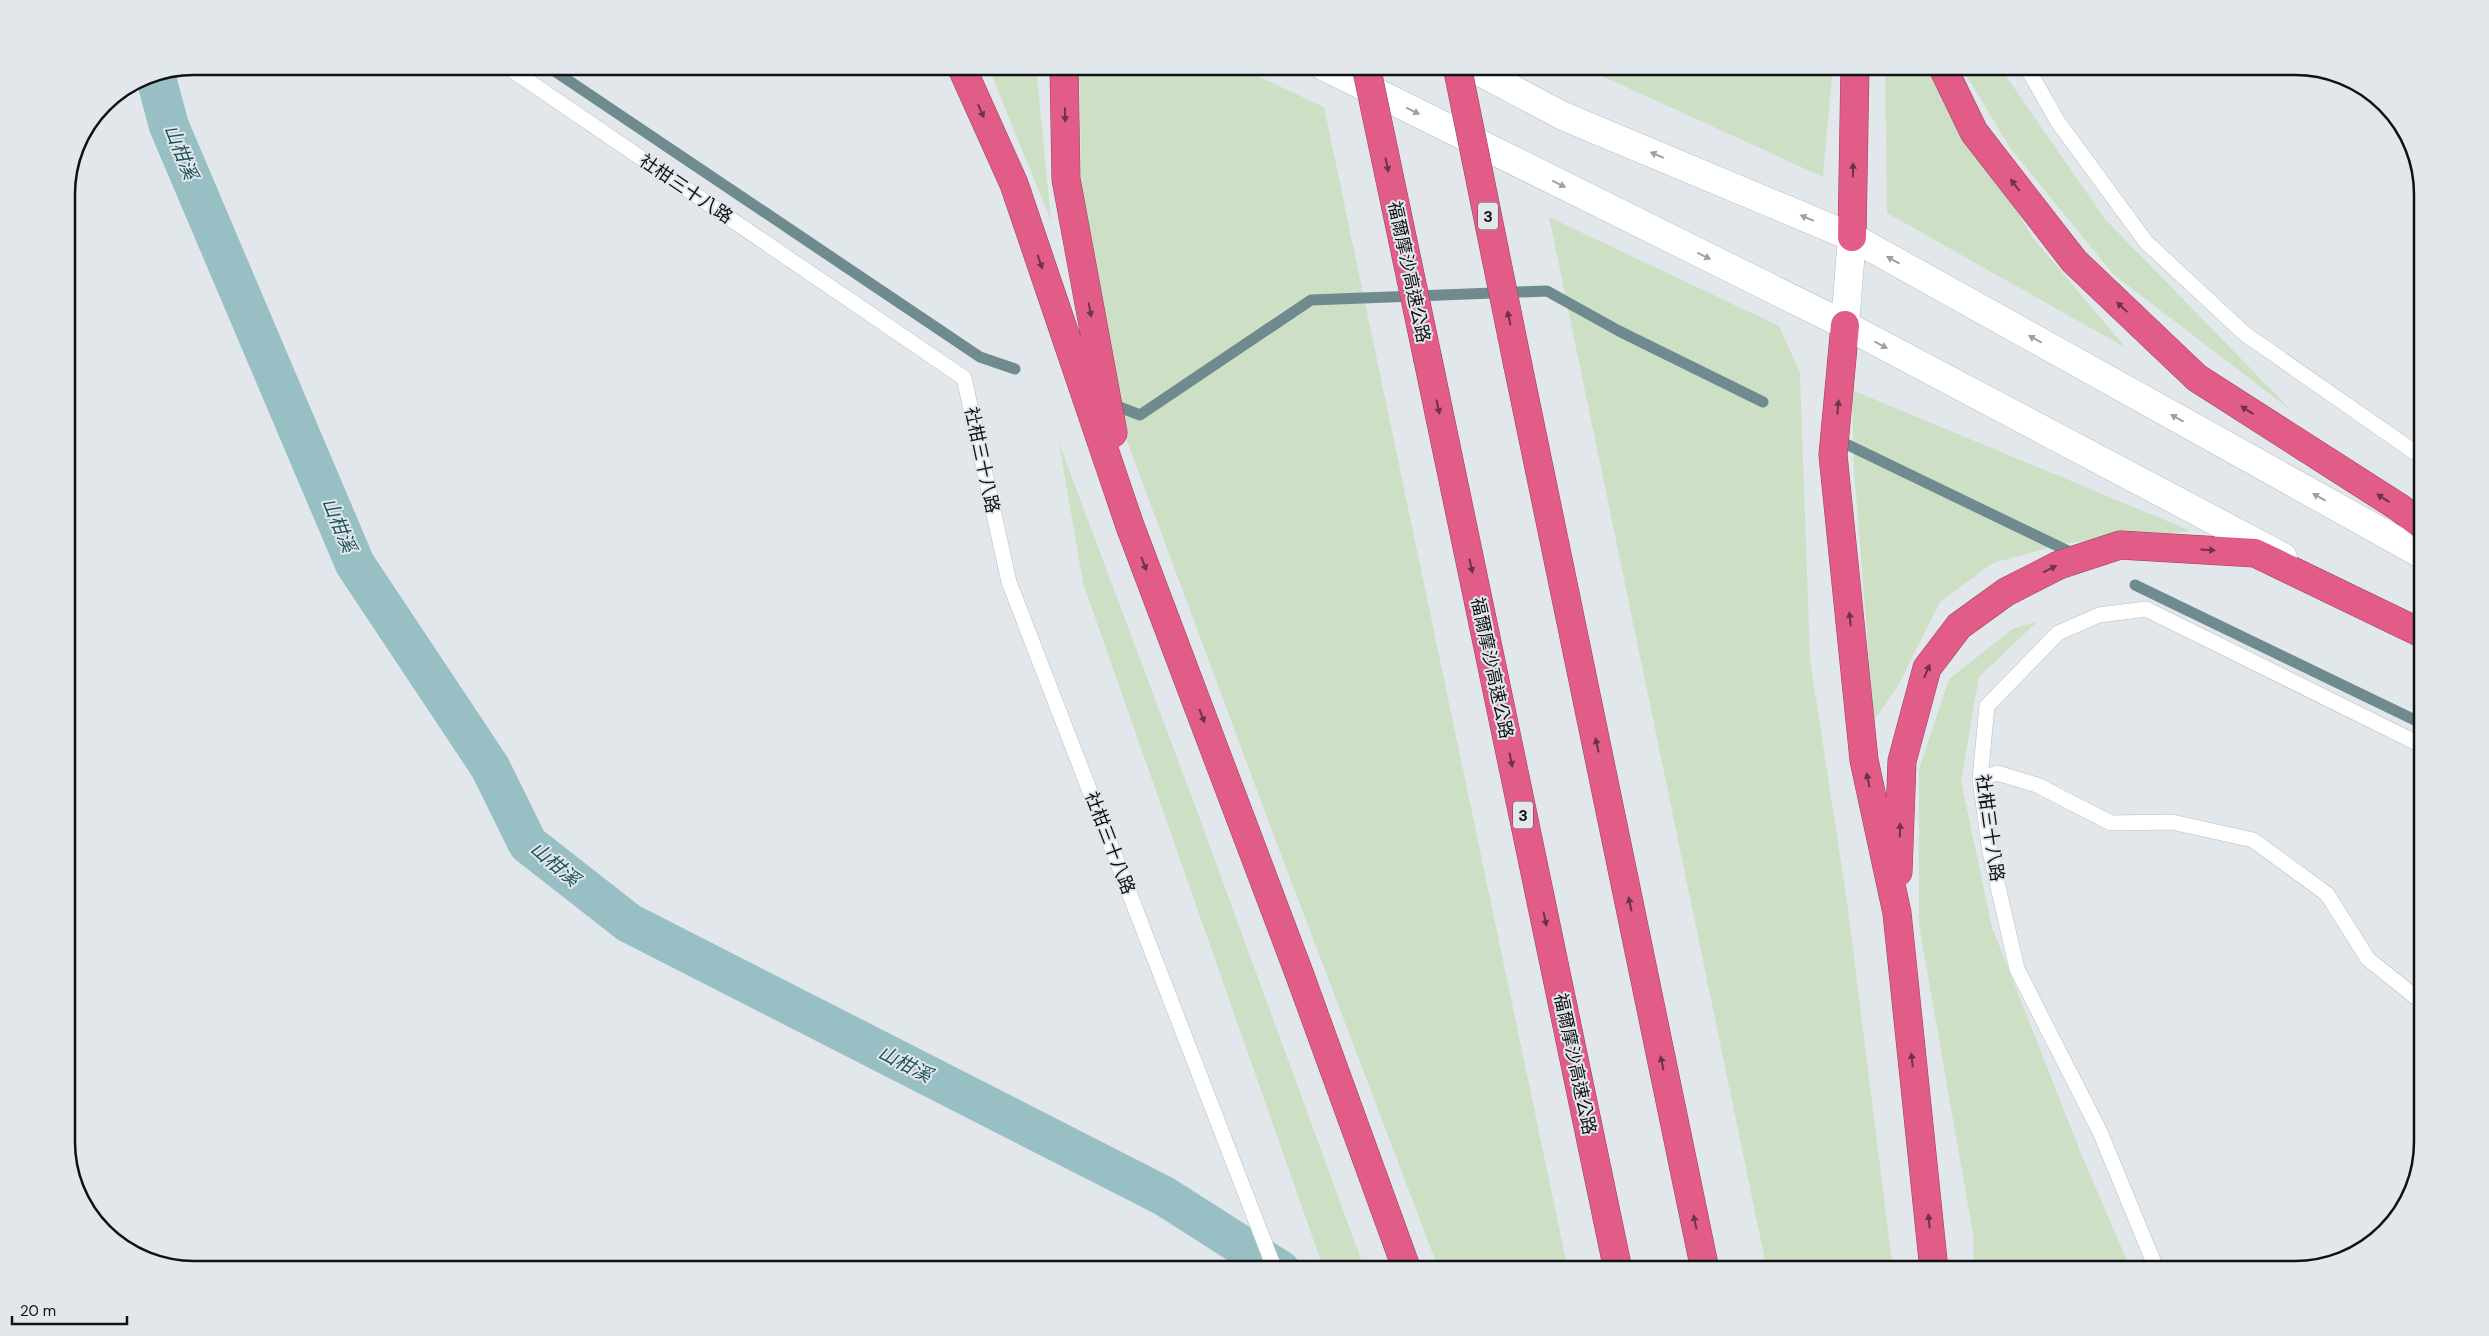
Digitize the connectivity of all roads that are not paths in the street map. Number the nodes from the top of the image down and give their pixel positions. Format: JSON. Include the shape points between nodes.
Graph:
{"nodes":[{"id":1,"x":519,"y":75,"type":"edge"},
{"id":2,"x":965,"y":75,"type":"edge"},
{"id":3,"x":1064,"y":75,"type":"edge"},
{"id":4,"x":1341,"y":75,"type":"edge"},
{"id":5,"x":1368,"y":75,"type":"edge"},
{"id":6,"x":1459,"y":75,"type":"edge"},
{"id":7,"x":1486,"y":75,"type":"edge"},
{"id":8,"x":1855,"y":75,"type":"edge"},
{"id":9,"x":1946,"y":75,"type":"edge"},
{"id":10,"x":2031,"y":75,"type":"edge"},
{"id":11,"x":1852,"y":237,"type":"junction"},
{"id":12,"x":1845,"y":326,"type":"junction"},
{"id":13,"x":2414,"y":452,"type":"edge"},
{"id":14,"x":2414,"y":519,"type":"edge"},
{"id":15,"x":1130,"y":526,"type":"junction"},
{"id":16,"x":2414,"y":549,"type":"edge"},
{"id":17,"x":2414,"y":627,"type":"edge"},
{"id":18,"x":2414,"y":628,"type":"edge"},
{"id":19,"x":2414,"y":742,"type":"edge"},
{"id":20,"x":1980,"y":779,"type":"junction"},
{"id":21,"x":1897,"y":913,"type":"junction"},
{"id":22,"x":2414,"y":996,"type":"edge"},
{"id":23,"x":1272,"y":1261,"type":"edge"},
{"id":24,"x":1404,"y":1261,"type":"edge"},
{"id":25,"x":1616,"y":1261,"type":"edge"},
{"id":26,"x":1703,"y":1261,"type":"edge"},
{"id":27,"x":1933,"y":1261,"type":"edge"},
{"id":28,"x":2153,"y":1261,"type":"edge"}],
"edges":[{"from":1,"to":23,"type":"lane","name":"社柑三十八路","via":[[964,378],[1008,582]]},
{"from":2,"to":15,"type":"highway","one_way":true,"via":[[1014,184]]},
{"from":3,"to":15,"type":"highway","one_way":true,"via":[[1066,179]]},
{"from":4,"to":12,"type":"main road","one_way":true},
{"from":5,"to":25,"type":"highway","name":"福爾摩沙高速公路","number":"3","one_way":true,"bridge":true},
{"from":26,"to":6,"type":"highway","number":"3","one_way":true,"bridge":true},
{"from":11,"to":7,"type":"main road","one_way":true,"via":[[1563,116]]},
{"from":11,"to":8,"type":"highway","one_way":true},
{"from":14,"to":9,"type":"highway","one_way":true,"via":[[2197,378],[2074,261],[1974,132]]},
{"from":10,"to":13,"type":"lane","via":[[2058,122],[2146,242],[2245,334]]},
{"from":11,"to":12,"type":"main road"},
{"from":16,"to":11,"type":"main road","one_way":true},
{"from":12,"to":17,"type":"main road","one_way":true},
{"from":21,"to":12,"type":"highway","one_way":true,"via":[[1864,760],[1834,465]]},
{"from":15,"to":24,"type":"highway","one_way":true,"via":[[1300,973]]},
{"from":21,"to":18,"type":"highway","one_way":true,"via":[[1902,761],[1927,668],[1959,626],[2006,592],[2059,564],[2120,545],[2254,553]]},
{"from":19,"to":20,"type":"lane","name":"社柑三十八路","via":[[2146,609],[2099,615],[2058,633],[1987,706]]},
{"from":20,"to":22,"type":"lane","via":[[1996,773],[2038,786],[2111,823],[2172,822],[2253,840],[2327,894],[2368,959]]},
{"from":20,"to":28,"type":"lane","name":"社柑三十八路","via":[[1990,852],[2017,969],[2100,1132]]},
{"from":27,"to":21,"type":"highway","one_way":true}]}
